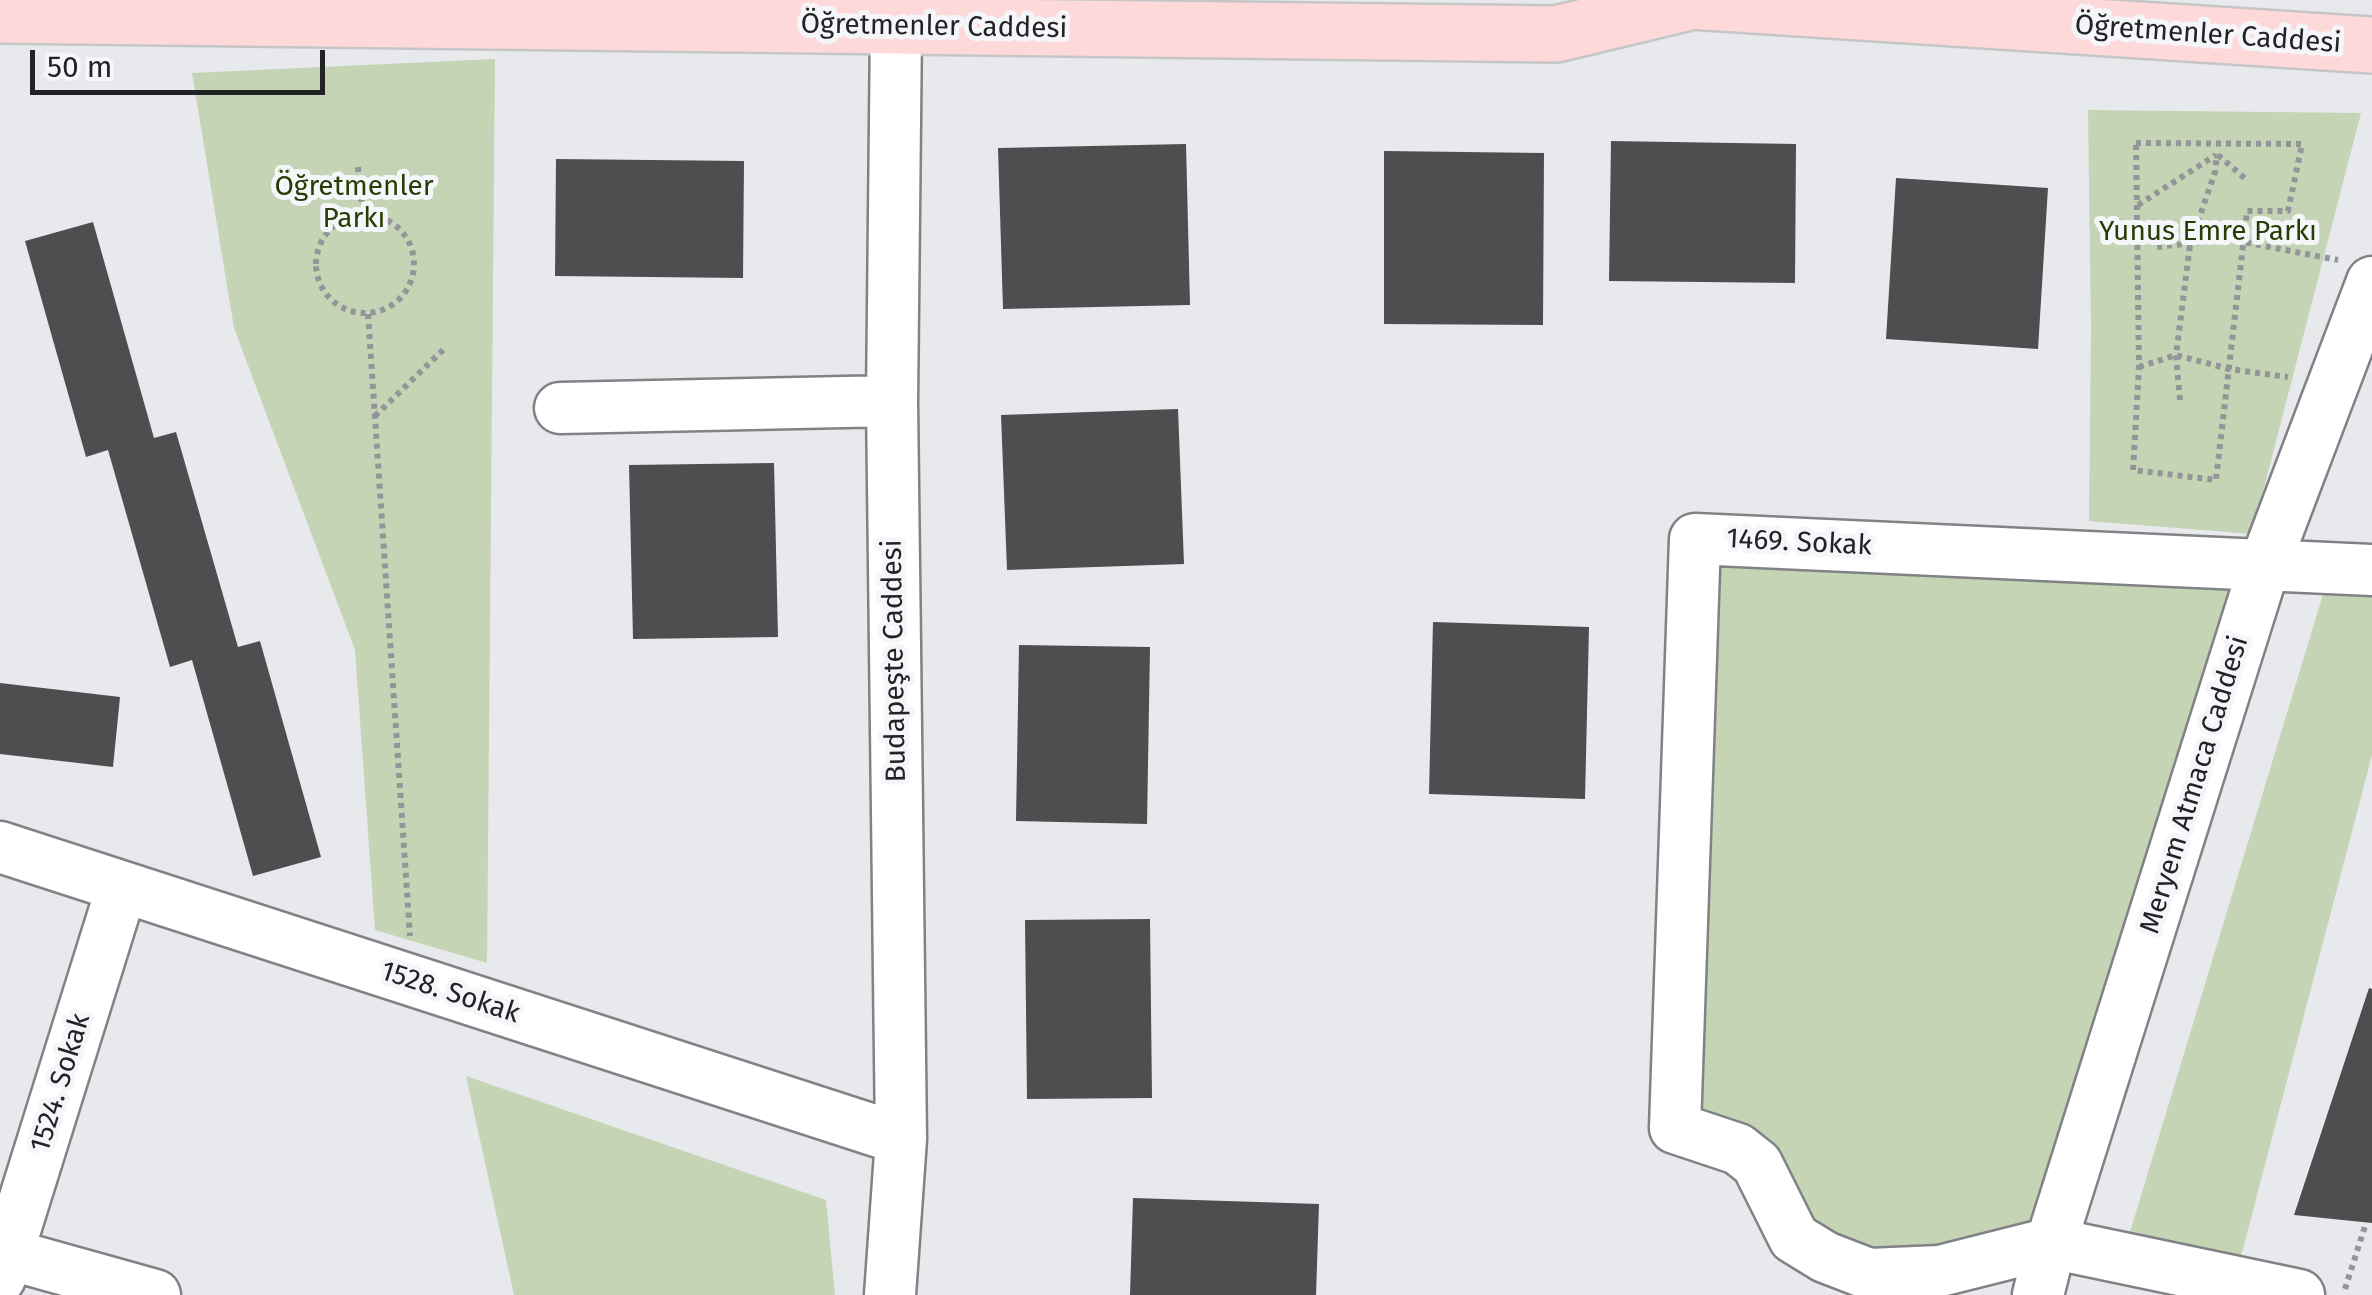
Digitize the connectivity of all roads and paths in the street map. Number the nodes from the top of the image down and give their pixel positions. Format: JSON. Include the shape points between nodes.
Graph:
{"nodes":[{"id":1,"x":1682,"y":1,"type":"edge"},
{"id":2,"x":896,"y":13,"type":"edge"},
{"id":3,"x":0,"y":15,"type":"edge"},
{"id":4,"x":2372,"y":46,"type":"edge"},
{"id":5,"x":2217,"y":154,"type":"junction"},
{"id":6,"x":358,"y":167,"type":"dead end"},
{"id":7,"x":2248,"y":182,"type":"dead end"},
{"id":8,"x":2137,"y":206,"type":"junction"},
{"id":9,"x":363,"y":215,"type":"junction"},
{"id":10,"x":2243,"y":242,"type":"junction"},
{"id":11,"x":2190,"y":245,"type":"junction"},
{"id":12,"x":2157,"y":247,"type":"dead end"},
{"id":13,"x":2362,"y":272,"type":"edge"},
{"id":14,"x":368,"y":314,"type":"junction"},
{"id":15,"x":446,"y":347,"type":"dead end"},
{"id":16,"x":2176,"y":355,"type":"junction"},
{"id":17,"x":2139,"y":367,"type":"junction"},
{"id":18,"x":2229,"y":369,"type":"junction"},
{"id":19,"x":2253,"y":372,"type":"dead end"},
{"id":20,"x":892,"y":400,"type":"junction"},
{"id":21,"x":2180,"y":400,"type":"dead end"},
{"id":22,"x":560,"y":408,"type":"dead end"},
{"id":23,"x":374,"y":417,"type":"junction"},
{"id":24,"x":2265,"y":564,"type":"junction"},
{"id":25,"x":2372,"y":570,"type":"edge"},
{"id":26,"x":0,"y":848,"type":"edge"},
{"id":27,"x":122,"y":887,"type":"junction"},
{"id":28,"x":413,"y":981,"type":"junction"},
{"id":29,"x":901,"y":1140,"type":"junction"},
{"id":30,"x":2366,"y":1223,"type":"dead end"},
{"id":31,"x":2050,"y":1243,"type":"junction"},
{"id":32,"x":4,"y":1266,"type":"edge"},
{"id":33,"x":155,"y":1295,"type":"edge"},
{"id":34,"x":890,"y":1295,"type":"edge"},
{"id":35,"x":2038,"y":1295,"type":"edge"},
{"id":36,"x":2299,"y":1295,"type":"edge"},
{"id":37,"x":2343,"y":1295,"type":"edge"}],
"edges":[{"from":1,"to":2,"type":"main road","name":"Öğretmenler Caddesi","via":[[1556,34]]},
{"from":1,"to":4,"type":"main road","name":"Öğretmenler Caddesi"},
{"from":2,"to":3,"type":"main road","name":"Öğretmenler Caddesi"},
{"from":2,"to":20,"type":"street","name":"Budapeşte Caddesi"},
{"from":5,"to":7,"type":"path"},
{"from":5,"to":8,"type":"path"},
{"from":5,"to":11,"type":"path"},
{"from":6,"to":9,"type":"path"},
{"from":8,"to":10,"type":"path","via":[[2136,142],[2302,144],[2288,212],[2247,211]]},
{"from":8,"to":17,"type":"path"},
{"from":9,"to":14,"type":"path","via":[[398,228],[414,262],[402,298]]},
{"from":9,"to":14,"type":"path","via":[[329,232],[316,267],[332,301]]},
{"from":10,"to":11,"type":"path"},
{"from":10,"to":13,"type":"path"},
{"from":10,"to":18,"type":"path"},
{"from":11,"to":12,"type":"path"},
{"from":11,"to":16,"type":"path"},
{"from":13,"to":24,"type":"street","name":"Meryem Atmaca Caddesi"},
{"from":14,"to":23,"type":"path"},
{"from":15,"to":23,"type":"path"},
{"from":16,"to":17,"type":"path"},
{"from":16,"to":18,"type":"path"},
{"from":16,"to":21,"type":"path"},
{"from":17,"to":18,"type":"path","via":[[2133,470],[2216,480]]},
{"from":18,"to":19,"type":"path"},
{"from":20,"to":22,"type":"street"},
{"from":20,"to":29,"type":"street","name":"Budapeşte Caddesi"},
{"from":23,"to":28,"type":"path"},
{"from":24,"to":25,"type":"street","name":"1469. Sokak"},
{"from":24,"to":31,"type":"street","name":"Meryem Atmaca Caddesi"},
{"from":24,"to":31,"type":"street","name":"1469. Sokak","via":[[1695,539],[1674,1128],[1738,1149],[1757,1164],[1794,1238],[1870,1274],[1940,1271]]},
{"from":26,"to":27,"type":"street","name":"1528. Sokak"},
{"from":27,"to":28,"type":"street","name":"1528. Sokak"},
{"from":27,"to":32,"type":"street","name":"1524. Sokak"},
{"from":28,"to":29,"type":"street","name":"1528. Sokak"},
{"from":29,"to":34,"type":"street","name":"Budapeşte Caddesi"},
{"from":30,"to":37,"type":"path"},
{"from":31,"to":35,"type":"street","name":"Meryem Atmaca Caddesi"},
{"from":31,"to":36,"type":"street"},
{"from":32,"to":33,"type":"street"}]}
